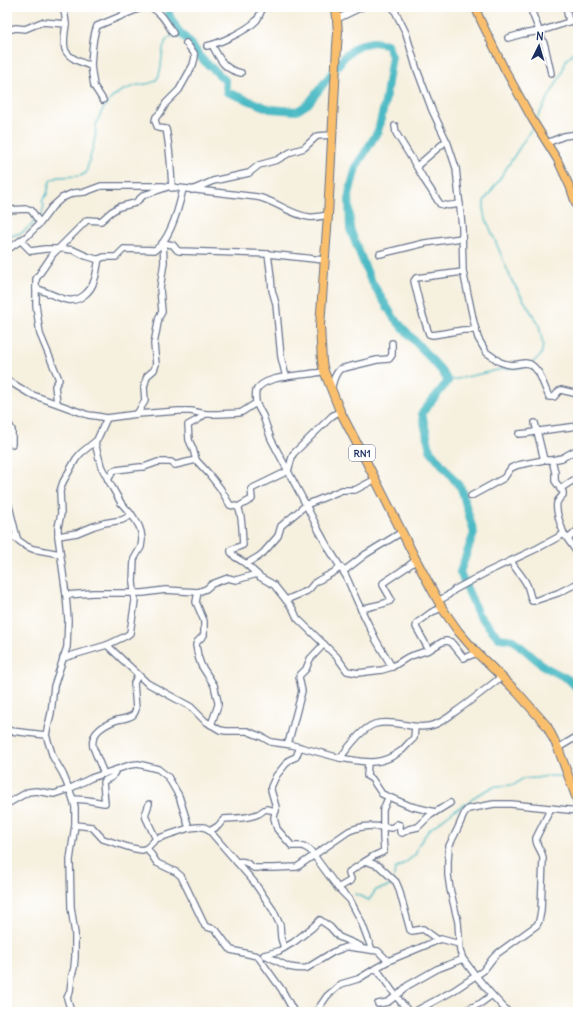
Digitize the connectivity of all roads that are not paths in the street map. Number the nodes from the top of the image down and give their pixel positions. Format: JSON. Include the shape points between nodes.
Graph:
{"nodes":[{"id":1,"x":63,"y":7,"type":"edge"},
{"id":2,"x":263,"y":7,"type":"edge"},
{"id":3,"x":336,"y":7,"type":"edge"},
{"id":4,"x":362,"y":7,"type":"edge"},
{"id":5,"x":393,"y":7,"type":"edge"},
{"id":6,"x":475,"y":7,"type":"edge"},
{"id":7,"x":530,"y":7,"type":"edge"},
{"id":8,"x":566,"y":7,"type":"edge"},
{"id":9,"x":578,"y":18,"type":"edge"},
{"id":10,"x":337,"y":19,"type":"junction"},
{"id":11,"x":569,"y":22,"type":"junction"},
{"id":12,"x":66,"y":24,"type":"junction"},
{"id":13,"x":7,"y":30,"type":"edge"},
{"id":14,"x":539,"y":32,"type":"junction"},
{"id":15,"x":174,"y":33,"type":"dead end"},
{"id":16,"x":508,"y":38,"type":"dead end"},
{"id":17,"x":186,"y":43,"type":"dead end"},
{"id":18,"x":91,"y":66,"type":"junction"},
{"id":19,"x":240,"y":72,"type":"dead end"},
{"id":20,"x":551,"y":73,"type":"dead end"},
{"id":21,"x":103,"y":100,"type":"dead end"},
{"id":22,"x":395,"y":126,"type":"dead end"},
{"id":23,"x":578,"y":134,"type":"edge"},
{"id":24,"x":332,"y":135,"type":"junction"},
{"id":25,"x":446,"y":141,"type":"junction"},
{"id":26,"x":547,"y":143,"type":"junction"},
{"id":27,"x":417,"y":166,"type":"junction"},
{"id":28,"x":171,"y":187,"type":"junction"},
{"id":29,"x":183,"y":189,"type":"junction"},
{"id":30,"x":192,"y":190,"type":"junction"},
{"id":31,"x":460,"y":204,"type":"junction"},
{"id":32,"x":7,"y":210,"type":"edge"},
{"id":33,"x":578,"y":211,"type":"edge"},
{"id":34,"x":328,"y":215,"type":"junction"},
{"id":35,"x":40,"y":223,"type":"junction"},
{"id":36,"x":462,"y":238,"type":"junction"},
{"id":37,"x":21,"y":241,"type":"junction"},
{"id":38,"x":163,"y":243,"type":"junction"},
{"id":39,"x":60,"y":248,"type":"junction"},
{"id":40,"x":7,"y":250,"type":"edge"},
{"id":41,"x":268,"y":254,"type":"junction"},
{"id":42,"x":380,"y":254,"type":"dead end"},
{"id":43,"x":98,"y":259,"type":"junction"},
{"id":44,"x":324,"y":260,"type":"junction"},
{"id":45,"x":463,"y":272,"type":"junction"},
{"id":46,"x":36,"y":288,"type":"junction"},
{"id":47,"x":476,"y":330,"type":"junction"},
{"id":48,"x":392,"y":343,"type":"dead end"},
{"id":49,"x":324,"y":371,"type":"junction"},
{"id":50,"x":286,"y":377,"type":"junction"},
{"id":51,"x":7,"y":380,"type":"edge"},
{"id":52,"x":331,"y":390,"type":"junction"},
{"id":53,"x":578,"y":394,"type":"edge"},
{"id":54,"x":57,"y":403,"type":"junction"},
{"id":55,"x":256,"y":403,"type":"junction"},
{"id":56,"x":340,"y":411,"type":"junction"},
{"id":57,"x":137,"y":414,"type":"junction"},
{"id":58,"x":205,"y":414,"type":"junction"},
{"id":59,"x":107,"y":418,"type":"junction"},
{"id":60,"x":7,"y":421,"type":"edge"},
{"id":61,"x":535,"y":423,"type":"dead end"},
{"id":62,"x":578,"y":426,"type":"edge"},
{"id":63,"x":537,"y":431,"type":"junction"},
{"id":64,"x":519,"y":434,"type":"dead end"},
{"id":65,"x":95,"y":443,"type":"junction"},
{"id":66,"x":12,"y":444,"type":"dead end"},
{"id":67,"x":578,"y":449,"type":"edge"},
{"id":68,"x":196,"y":460,"type":"junction"},
{"id":69,"x":544,"y":460,"type":"junction"},
{"id":70,"x":552,"y":460,"type":"junction"},
{"id":71,"x":288,"y":471,"type":"junction"},
{"id":72,"x":578,"y":477,"type":"edge"},
{"id":73,"x":376,"y":479,"type":"junction"},
{"id":74,"x":108,"y":480,"type":"junction"},
{"id":75,"x":560,"y":489,"type":"junction"},
{"id":76,"x":472,"y":496,"type":"dead end"},
{"id":77,"x":7,"y":498,"type":"edge"},
{"id":78,"x":306,"y":505,"type":"junction"},
{"id":79,"x":238,"y":507,"type":"junction"},
{"id":80,"x":132,"y":515,"type":"junction"},
{"id":81,"x":578,"y":530,"type":"edge"},
{"id":82,"x":402,"y":532,"type":"junction"},
{"id":83,"x":58,"y":536,"type":"junction"},
{"id":84,"x":566,"y":537,"type":"junction"},
{"id":85,"x":7,"y":538,"type":"edge"},
{"id":86,"x":17,"y":538,"type":"junction"},
{"id":87,"x":60,"y":554,"type":"junction"},
{"id":88,"x":578,"y":554,"type":"edge"},
{"id":89,"x":416,"y":560,"type":"junction"},
{"id":90,"x":511,"y":561,"type":"junction"},
{"id":91,"x":246,"y":564,"type":"junction"},
{"id":92,"x":342,"y":569,"type":"junction"},
{"id":93,"x":257,"y":574,"type":"junction"},
{"id":94,"x":578,"y":583,"type":"edge"},
{"id":95,"x":198,"y":592,"type":"junction"},
{"id":96,"x":134,"y":593,"type":"junction"},
{"id":97,"x":66,"y":595,"type":"junction"},
{"id":98,"x":286,"y":600,"type":"junction"},
{"id":99,"x":440,"y":604,"type":"junction"},
{"id":100,"x":361,"y":610,"type":"junction"},
{"id":101,"x":107,"y":644,"type":"junction"},
{"id":102,"x":324,"y":644,"type":"junction"},
{"id":103,"x":428,"y":650,"type":"junction"},
{"id":104,"x":477,"y":653,"type":"junction"},
{"id":105,"x":63,"y":658,"type":"junction"},
{"id":106,"x":392,"y":667,"type":"junction"},
{"id":107,"x":138,"y":675,"type":"junction"},
{"id":108,"x":501,"y":676,"type":"junction"},
{"id":109,"x":212,"y":725,"type":"junction"},
{"id":110,"x":415,"y":726,"type":"junction"},
{"id":111,"x":7,"y":729,"type":"edge"},
{"id":112,"x":46,"y":735,"type":"junction"},
{"id":113,"x":578,"y":736,"type":"edge"},
{"id":114,"x":288,"y":744,"type":"junction"},
{"id":115,"x":300,"y":747,"type":"junction"},
{"id":116,"x":558,"y":748,"type":"junction"},
{"id":117,"x":340,"y":758,"type":"junction"},
{"id":118,"x":368,"y":763,"type":"junction"},
{"id":119,"x":116,"y":770,"type":"junction"},
{"id":120,"x":104,"y":774,"type":"junction"},
{"id":121,"x":69,"y":789,"type":"junction"},
{"id":122,"x":388,"y":798,"type":"junction"},
{"id":123,"x":73,"y":799,"type":"junction"},
{"id":124,"x":578,"y":802,"type":"edge"},
{"id":125,"x":450,"y":803,"type":"dead end"},
{"id":126,"x":7,"y":804,"type":"edge"},
{"id":127,"x":149,"y":804,"type":"dead end"},
{"id":128,"x":551,"y":808,"type":"junction"},
{"id":129,"x":276,"y":811,"type":"junction"},
{"id":130,"x":578,"y":811,"type":"edge"},
{"id":131,"x":435,"y":812,"type":"junction"},
{"id":132,"x":75,"y":825,"type":"junction"},
{"id":133,"x":383,"y":827,"type":"junction"},
{"id":134,"x":189,"y":828,"type":"junction"},
{"id":135,"x":210,"y":831,"type":"junction"},
{"id":136,"x":156,"y":839,"type":"junction"},
{"id":137,"x":147,"y":848,"type":"junction"},
{"id":138,"x":314,"y":855,"type":"junction"},
{"id":139,"x":366,"y":861,"type":"junction"},
{"id":140,"x":237,"y":862,"type":"junction"},
{"id":141,"x":338,"y":888,"type":"junction"},
{"id":142,"x":438,"y":940,"type":"junction"},
{"id":143,"x":459,"y":944,"type":"junction"},
{"id":144,"x":284,"y":948,"type":"junction"},
{"id":145,"x":365,"y":949,"type":"junction"},
{"id":146,"x":372,"y":950,"type":"junction"},
{"id":147,"x":265,"y":955,"type":"junction"},
{"id":148,"x":259,"y":958,"type":"junction"},
{"id":149,"x":463,"y":959,"type":"junction"},
{"id":150,"x":388,"y":962,"type":"junction"},
{"id":151,"x":376,"y":968,"type":"junction"},
{"id":152,"x":476,"y":976,"type":"junction"},
{"id":153,"x":492,"y":995,"type":"junction"},
{"id":154,"x":396,"y":996,"type":"junction"},
{"id":155,"x":378,"y":1004,"type":"dead end"},
{"id":156,"x":71,"y":1012,"type":"edge"},
{"id":157,"x":294,"y":1012,"type":"edge"},
{"id":158,"x":316,"y":1012,"type":"edge"},
{"id":159,"x":409,"y":1012,"type":"edge"},
{"id":160,"x":414,"y":1012,"type":"edge"},
{"id":161,"x":462,"y":1012,"type":"edge"},
{"id":162,"x":508,"y":1012,"type":"edge"}],
"edges":[{"from":1,"to":12,"type":"street"},
{"from":2,"to":19,"type":"street","via":[[256,21],[239,33],[210,45],[226,67]]},
{"from":3,"to":10,"type":"highway","number":"RN1"},
{"from":4,"to":10,"type":"street"},
{"from":5,"to":25,"type":"street","via":[[406,33],[416,67]]},
{"from":6,"to":26,"type":"main road","via":[[504,68]]},
{"from":7,"to":14,"type":"street"},
{"from":8,"to":11,"type":"street"},
{"from":9,"to":11,"type":"street"},
{"from":10,"to":24,"type":"highway","number":"RN1"},
{"from":11,"to":14,"type":"street"},
{"from":12,"to":13,"type":"street","via":[[42,22],[25,29]]},
{"from":12,"to":18,"type":"street","via":[[65,51],[78,61]]},
{"from":14,"to":16,"type":"street"},
{"from":14,"to":20,"type":"street"},
{"from":15,"to":18,"type":"street","via":[[156,11],[151,8],[138,9],[97,26]]},
{"from":17,"to":28,"type":"street","via":[[194,53],[193,65],[179,90],[166,103],[155,121],[158,128],[166,129]]},
{"from":18,"to":21,"type":"street","via":[[94,86]]},
{"from":22,"to":27,"type":"street","via":[[396,133]]},
{"from":23,"to":26,"type":"street"},
{"from":24,"to":30,"type":"street","via":[[317,136],[304,148],[258,165],[248,173],[208,182]]},
{"from":24,"to":34,"type":"highway","number":"RN1"},
{"from":25,"to":27,"type":"street"},
{"from":25,"to":31,"type":"street","via":[[456,168]]},
{"from":26,"to":33,"type":"main road","via":[[570,187]]},
{"from":27,"to":31,"type":"street","via":[[440,204]]},
{"from":28,"to":29,"type":"street"},
{"from":28,"to":35,"type":"street","via":[[105,186],[73,194],[58,201]]},
{"from":28,"to":39,"type":"street","via":[[144,195],[134,203],[119,207],[101,221],[87,220]]},
{"from":29,"to":30,"type":"street"},
{"from":29,"to":38,"type":"street","via":[[178,210]]},
{"from":30,"to":34,"type":"street","via":[[261,198],[306,217]]},
{"from":31,"to":36,"type":"street"},
{"from":32,"to":35,"type":"street","via":[[31,210]]},
{"from":34,"to":44,"type":"highway","number":"RN1"},
{"from":35,"to":37,"type":"street"},
{"from":36,"to":42,"type":"street","via":[[425,243]]},
{"from":36,"to":45,"type":"street"},
{"from":37,"to":39,"type":"street","via":[[31,251]]},
{"from":37,"to":40,"type":"street"},
{"from":38,"to":41,"type":"street","via":[[172,244],[179,251]]},
{"from":38,"to":43,"type":"street","via":[[155,250],[124,249],[118,256]]},
{"from":38,"to":57,"type":"street","via":[[164,262],[160,289],[162,312],[154,344],[156,364],[147,376],[144,401]]},
{"from":39,"to":43,"type":"street"},
{"from":39,"to":46,"type":"street","via":[[37,278]]},
{"from":41,"to":44,"type":"street"},
{"from":41,"to":50,"type":"street","via":[[280,357]]},
{"from":43,"to":46,"type":"street","via":[[94,282],[80,298],[66,300]]},
{"from":44,"to":49,"type":"highway","number":"RN1","via":[[320,326]]},
{"from":45,"to":47,"type":"street"},
{"from":45,"to":47,"type":"street","via":[[416,278],[414,281],[429,334]]},
{"from":46,"to":54,"type":"street","via":[[40,334],[58,377],[55,384]]},
{"from":47,"to":53,"type":"street","via":[[486,352],[500,362],[512,365],[530,364],[539,374],[549,397],[554,398],[560,390]]},
{"from":48,"to":52,"type":"street","via":[[392,356],[389,358],[336,372]]},
{"from":49,"to":50,"type":"street"},
{"from":49,"to":52,"type":"highway","number":"RN1"},
{"from":50,"to":55,"type":"street","via":[[259,386],[255,397]]},
{"from":51,"to":54,"type":"street","via":[[30,394]]},
{"from":52,"to":56,"type":"highway","number":"RN1"},
{"from":54,"to":59,"type":"street","via":[[88,415]]},
{"from":55,"to":58,"type":"street","via":[[236,414]]},
{"from":55,"to":71,"type":"street"},
{"from":56,"to":71,"type":"street","via":[[293,454]]},
{"from":56,"to":73,"type":"highway","number":"RN1"},
{"from":57,"to":58,"type":"street","via":[[179,411]]},
{"from":57,"to":59,"type":"street"},
{"from":58,"to":68,"type":"street","via":[[188,426]]},
{"from":59,"to":65,"type":"street"},
{"from":60,"to":66,"type":"street","via":[[12,430]]},
{"from":61,"to":63,"type":"street"},
{"from":62,"to":63,"type":"street"},
{"from":63,"to":64,"type":"street"},
{"from":63,"to":69,"type":"street"},
{"from":65,"to":74,"type":"street"},
{"from":65,"to":83,"type":"street","via":[[76,459],[63,482],[60,491],[61,514]]},
{"from":67,"to":70,"type":"street","via":[[562,458]]},
{"from":68,"to":74,"type":"street","via":[[176,465],[171,462],[160,462],[144,468],[140,466],[116,470]]},
{"from":68,"to":79,"type":"street","via":[[222,491],[230,505]]},
{"from":69,"to":70,"type":"street"},
{"from":69,"to":76,"type":"street","via":[[511,468],[504,478]]},
{"from":70,"to":75,"type":"street","via":[[555,481]]},
{"from":71,"to":78,"type":"street"},
{"from":71,"to":79,"type":"street","via":[[251,489],[252,498]]},
{"from":72,"to":75,"type":"street"},
{"from":73,"to":78,"type":"street","via":[[355,490],[342,490]]},
{"from":73,"to":82,"type":"highway","number":"RN1"},
{"from":74,"to":80,"type":"street","via":[[121,504]]},
{"from":75,"to":84,"type":"street","via":[[563,495],[556,504]]},
{"from":77,"to":86,"type":"street"},
{"from":78,"to":91,"type":"street","via":[[281,526],[278,536],[264,552]]},
{"from":78,"to":92,"type":"street"},
{"from":79,"to":91,"type":"street","via":[[241,514],[243,545],[231,552]]},
{"from":80,"to":83,"type":"street","via":[[122,520]]},
{"from":80,"to":96,"type":"street","via":[[139,526],[142,540],[134,559]]},
{"from":81,"to":84,"type":"street"},
{"from":82,"to":89,"type":"highway","number":"RN1"},
{"from":82,"to":92,"type":"street"},
{"from":83,"to":87,"type":"street"},
{"from":84,"to":88,"type":"street"},
{"from":84,"to":90,"type":"street"},
{"from":85,"to":86,"type":"street"},
{"from":86,"to":87,"type":"street","via":[[33,549]]},
{"from":87,"to":97,"type":"street"},
{"from":89,"to":99,"type":"highway","number":"RN1"},
{"from":89,"to":100,"type":"street","via":[[383,583],[390,601]]},
{"from":90,"to":94,"type":"street","via":[[526,585],[532,601],[558,594]]},
{"from":90,"to":99,"type":"street","via":[[460,587]]},
{"from":91,"to":93,"type":"street"},
{"from":92,"to":98,"type":"street","via":[[315,582],[310,590]]},
{"from":92,"to":100,"type":"street"},
{"from":93,"to":95,"type":"street","via":[[236,580],[228,578]]},
{"from":93,"to":98,"type":"street","via":[[274,585]]},
{"from":95,"to":96,"type":"street","via":[[165,590]]},
{"from":95,"to":109,"type":"street","via":[[196,602],[203,618],[204,635],[196,645],[201,665],[214,685],[218,702]]},
{"from":96,"to":97,"type":"street"},
{"from":96,"to":101,"type":"street","via":[[130,633]]},
{"from":97,"to":105,"type":"street","via":[[68,626],[67,646]]},
{"from":98,"to":102,"type":"street","via":[[297,618]]},
{"from":99,"to":103,"type":"street","via":[[417,623],[416,627]]},
{"from":99,"to":104,"type":"highway","number":"RN1"},
{"from":100,"to":106,"type":"street"},
{"from":101,"to":105,"type":"street"},
{"from":101,"to":107,"type":"street"},
{"from":102,"to":106,"type":"street","via":[[348,672],[361,673]]},
{"from":102,"to":114,"type":"street","via":[[300,675],[302,691]]},
{"from":103,"to":104,"type":"street","via":[[450,641],[464,658]]},
{"from":103,"to":106,"type":"street","via":[[408,657]]},
{"from":104,"to":108,"type":"highway","number":"RN1"},
{"from":105,"to":112,"type":"street","via":[[53,690]]},
{"from":107,"to":109,"type":"street","via":[[191,707]]},
{"from":107,"to":120,"type":"street","via":[[134,683],[135,713],[105,726],[94,736],[92,744]]},
{"from":108,"to":110,"type":"street","via":[[443,721],[430,726]]},
{"from":108,"to":116,"type":"highway","number":"RN1","via":[[544,722]]},
{"from":109,"to":114,"type":"street","via":[[223,731],[250,732],[271,742]]},
{"from":110,"to":117,"type":"street","via":[[373,724]]},
{"from":110,"to":118,"type":"street","via":[[414,738],[401,751],[388,758]]},
{"from":111,"to":112,"type":"street"},
{"from":112,"to":121,"type":"street","via":[[53,757]]},
{"from":113,"to":116,"type":"street"},
{"from":114,"to":115,"type":"street"},
{"from":115,"to":117,"type":"street"},
{"from":115,"to":129,"type":"street","via":[[296,756],[289,760],[276,776],[271,787]]},
{"from":116,"to":124,"type":"highway","number":"RN1"},
{"from":117,"to":118,"type":"street"},
{"from":118,"to":122,"type":"street","via":[[366,776],[373,781],[380,793]]},
{"from":119,"to":120,"type":"street"},
{"from":119,"to":123,"type":"street","via":[[112,777],[103,782],[104,803]]},
{"from":119,"to":134,"type":"street","via":[[138,764],[158,769],[167,775],[179,796]]},
{"from":120,"to":121,"type":"street"},
{"from":121,"to":123,"type":"street"},
{"from":121,"to":126,"type":"street","via":[[54,794],[36,791],[26,793]]},
{"from":122,"to":131,"type":"street"},
{"from":122,"to":133,"type":"street","via":[[383,810]]},
{"from":123,"to":132,"type":"street"},
{"from":125,"to":131,"type":"street"},
{"from":127,"to":136,"type":"street","via":[[145,815]]},
{"from":128,"to":130,"type":"street"},
{"from":128,"to":143,"type":"street","via":[[494,804],[468,809],[465,812],[448,852],[449,882],[458,922]]},
{"from":128,"to":152,"type":"street","via":[[536,838],[543,854],[539,921],[498,953]]},
{"from":129,"to":135,"type":"street","via":[[266,809],[250,816],[224,819]]},
{"from":129,"to":138,"type":"street","via":[[274,818],[278,830],[292,846],[304,846]]},
{"from":131,"to":133,"type":"street","via":[[418,827],[402,833],[400,825],[397,824],[392,828]]},
{"from":132,"to":137,"type":"street","via":[[92,827],[108,841],[134,849]]},
{"from":132,"to":156,"type":"street","via":[[70,860],[75,957],[67,998]]},
{"from":133,"to":138,"type":"street","via":[[368,826],[349,831]]},
{"from":133,"to":139,"type":"street","via":[[384,851]]},
{"from":134,"to":135,"type":"street","via":[[204,827]]},
{"from":134,"to":136,"type":"street"},
{"from":135,"to":140,"type":"street"},
{"from":136,"to":137,"type":"street"},
{"from":137,"to":148,"type":"street","via":[[157,864],[181,876],[206,927],[214,928],[231,950]]},
{"from":138,"to":140,"type":"street","via":[[296,867],[254,868],[244,861]]},
{"from":138,"to":141,"type":"street"},
{"from":139,"to":141,"type":"street","via":[[350,872],[350,881]]},
{"from":139,"to":142,"type":"street","via":[[379,866],[394,880],[410,930],[423,929]]},
{"from":140,"to":144,"type":"street","via":[[273,910],[280,925]]},
{"from":141,"to":146,"type":"street","via":[[356,909]]},
{"from":142,"to":143,"type":"street","via":[[444,939]]},
{"from":142,"to":150,"type":"street"},
{"from":143,"to":149,"type":"street"},
{"from":144,"to":145,"type":"street","via":[[321,920],[340,936]]},
{"from":144,"to":147,"type":"street"},
{"from":145,"to":146,"type":"street"},
{"from":145,"to":147,"type":"street","via":[[346,947],[307,968],[289,967]]},
{"from":146,"to":150,"type":"street","via":[[380,952]]},
{"from":147,"to":148,"type":"street"},
{"from":148,"to":157,"type":"street"},
{"from":149,"to":152,"type":"street"},
{"from":149,"to":154,"type":"street","via":[[412,983]]},
{"from":150,"to":151,"type":"street"},
{"from":151,"to":154,"type":"street"},
{"from":151,"to":158,"type":"street","via":[[355,980],[341,984],[327,996]]},
{"from":152,"to":153,"type":"street"},
{"from":152,"to":160,"type":"street"},
{"from":153,"to":161,"type":"street"},
{"from":153,"to":162,"type":"street"},
{"from":154,"to":155,"type":"street","via":[[386,1003]]},
{"from":154,"to":159,"type":"street"}]}
